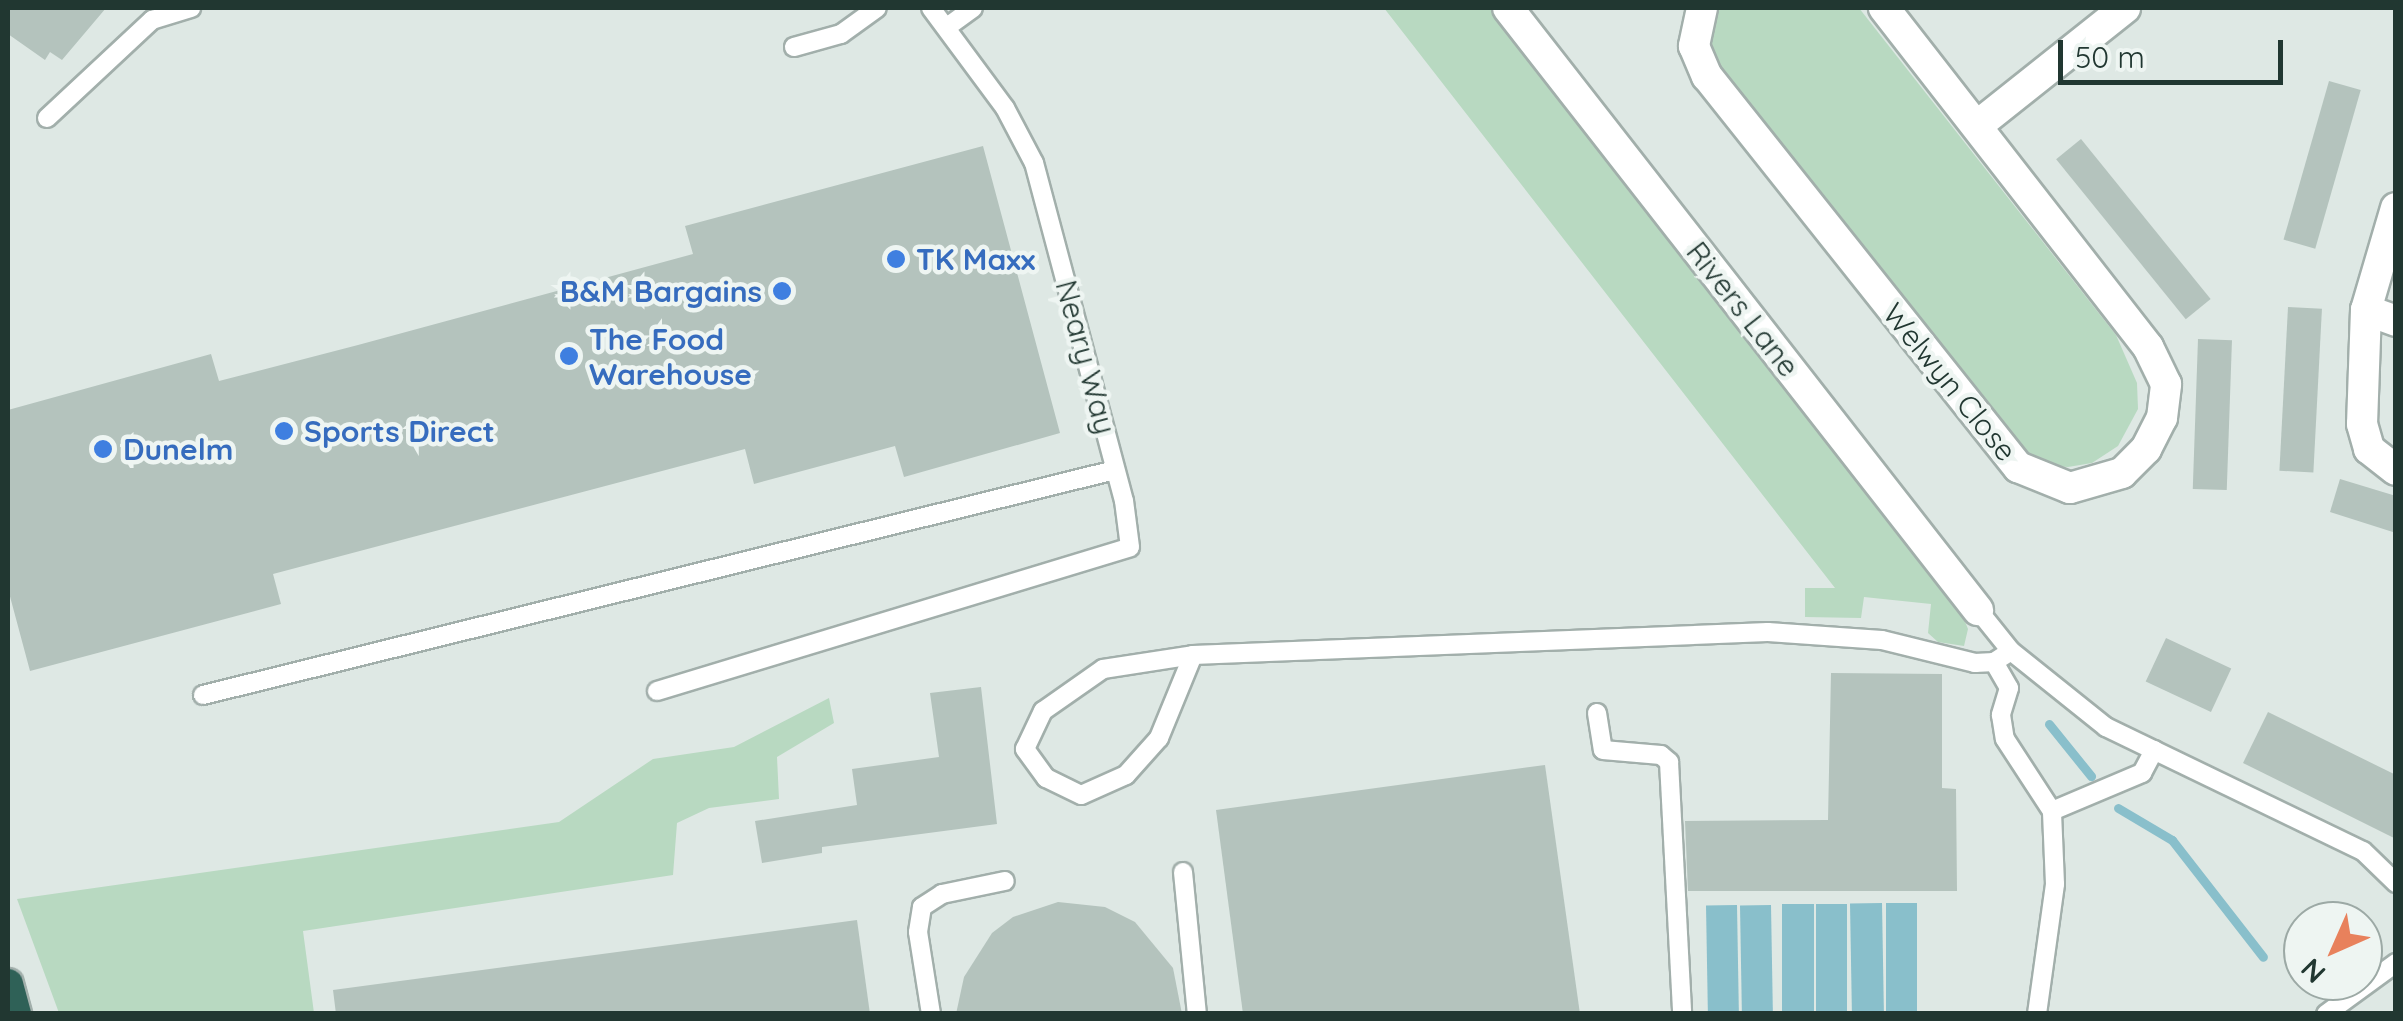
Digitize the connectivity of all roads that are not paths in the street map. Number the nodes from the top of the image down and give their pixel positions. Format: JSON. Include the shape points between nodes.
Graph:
{"nodes":[{"id":1,"x":191,"y":8,"type":"edge"},
{"id":2,"x":877,"y":8,"type":"edge"},
{"id":3,"x":931,"y":8,"type":"edge"},
{"id":4,"x":973,"y":8,"type":"edge"},
{"id":5,"x":1508,"y":8,"type":"edge"},
{"id":6,"x":1702,"y":8,"type":"edge"},
{"id":7,"x":1884,"y":8,"type":"edge"},
{"id":8,"x":2126,"y":8,"type":"edge"},
{"id":9,"x":148,"y":14,"type":"edge"},
{"id":10,"x":947,"y":27,"type":"junction"},
{"id":11,"x":794,"y":46,"type":"dead end"},
{"id":12,"x":47,"y":118,"type":"dead end"},
{"id":13,"x":1978,"y":124,"type":"junction"},
{"id":14,"x":2396,"y":208,"type":"edge"},
{"id":15,"x":2366,"y":310,"type":"junction"},
{"id":16,"x":2396,"y":321,"type":"edge"},
{"id":17,"x":1116,"y":470,"type":"junction"},
{"id":18,"x":2396,"y":470,"type":"edge"},
{"id":19,"x":1978,"y":610,"type":"joint"},
{"id":20,"x":2011,"y":650,"type":"junction"},
{"id":21,"x":1193,"y":655,"type":"junction"},
{"id":22,"x":1994,"y":662,"type":"junction"},
{"id":23,"x":657,"y":691,"type":"dead end"},
{"id":24,"x":203,"y":695,"type":"dead end"},
{"id":25,"x":1597,"y":713,"type":"dead end"},
{"id":26,"x":2154,"y":750,"type":"junction"},
{"id":27,"x":2052,"y":811,"type":"junction"},
{"id":28,"x":1182,"y":872,"type":"dead end"},
{"id":29,"x":1005,"y":881,"type":"dead end"},
{"id":30,"x":2396,"y":883,"type":"edge"},
{"id":31,"x":2396,"y":963,"type":"edge"},
{"id":32,"x":8,"y":984,"type":"edge"},
{"id":33,"x":16,"y":1014,"type":"edge"},
{"id":34,"x":931,"y":1014,"type":"edge"},
{"id":35,"x":1197,"y":1014,"type":"edge"},
{"id":36,"x":1682,"y":1014,"type":"edge"},
{"id":37,"x":2037,"y":1014,"type":"edge"},
{"id":38,"x":2326,"y":1014,"type":"edge"}],
"edges":[{"from":1,"to":9,"type":"lane"},
{"from":2,"to":11,"type":"lane","via":[[841,34]]},
{"from":3,"to":10,"type":"lane","name":"Neary Way"},
{"from":4,"to":10,"type":"lane"},
{"from":5,"to":19,"type":"street","name":"Rivers Lane"},
{"from":6,"to":13,"type":"street","name":"Welwyn Close","via":[[1694,46],[1708,76],[2018,468],[2046,482],[2093,485],[2122,473],[2146,449],[2162,418],[2166,384],[2148,347]]},
{"from":7,"to":13,"type":"street","name":"Welwyn Close"},
{"from":8,"to":13,"type":"street"},
{"from":9,"to":12,"type":"lane"},
{"from":10,"to":17,"type":"lane","name":"Neary Way","via":[[1006,108],[1034,163]]},
{"from":14,"to":15,"type":"street"},
{"from":15,"to":16,"type":"street"},
{"from":15,"to":18,"type":"street","via":[[2362,424],[2368,449]]},
{"from":17,"to":23,"type":"lane","name":"Neary Way","via":[[1130,548]]},
{"from":17,"to":24,"type":"lane"},
{"from":19,"to":20,"type":"lane"},
{"from":20,"to":22,"type":"lane"},
{"from":20,"to":26,"type":"lane","via":[[2106,727]]},
{"from":21,"to":21,"type":"lane","via":[[1103,670],[1044,711],[1025,750],[1046,778],[1081,796],[1126,775],[1159,738]]},
{"from":21,"to":22,"type":"lane","via":[[1768,632],[1882,640]]},
{"from":22,"to":27,"type":"lane","via":[[2009,688],[2001,715],[2005,738]]},
{"from":25,"to":36,"type":"lane","via":[[1603,750],[1662,755],[1668,762]]},
{"from":26,"to":27,"type":"lane","via":[[2142,774]]},
{"from":26,"to":30,"type":"lane","via":[[2363,851]]},
{"from":27,"to":37,"type":"lane","via":[[2055,884]]},
{"from":28,"to":35,"type":"lane"},
{"from":29,"to":34,"type":"lane","via":[[942,894],[922,908],[918,932]]},
{"from":31,"to":38,"type":"lane"},
{"from":32,"to":33,"type":"highway"}]}
